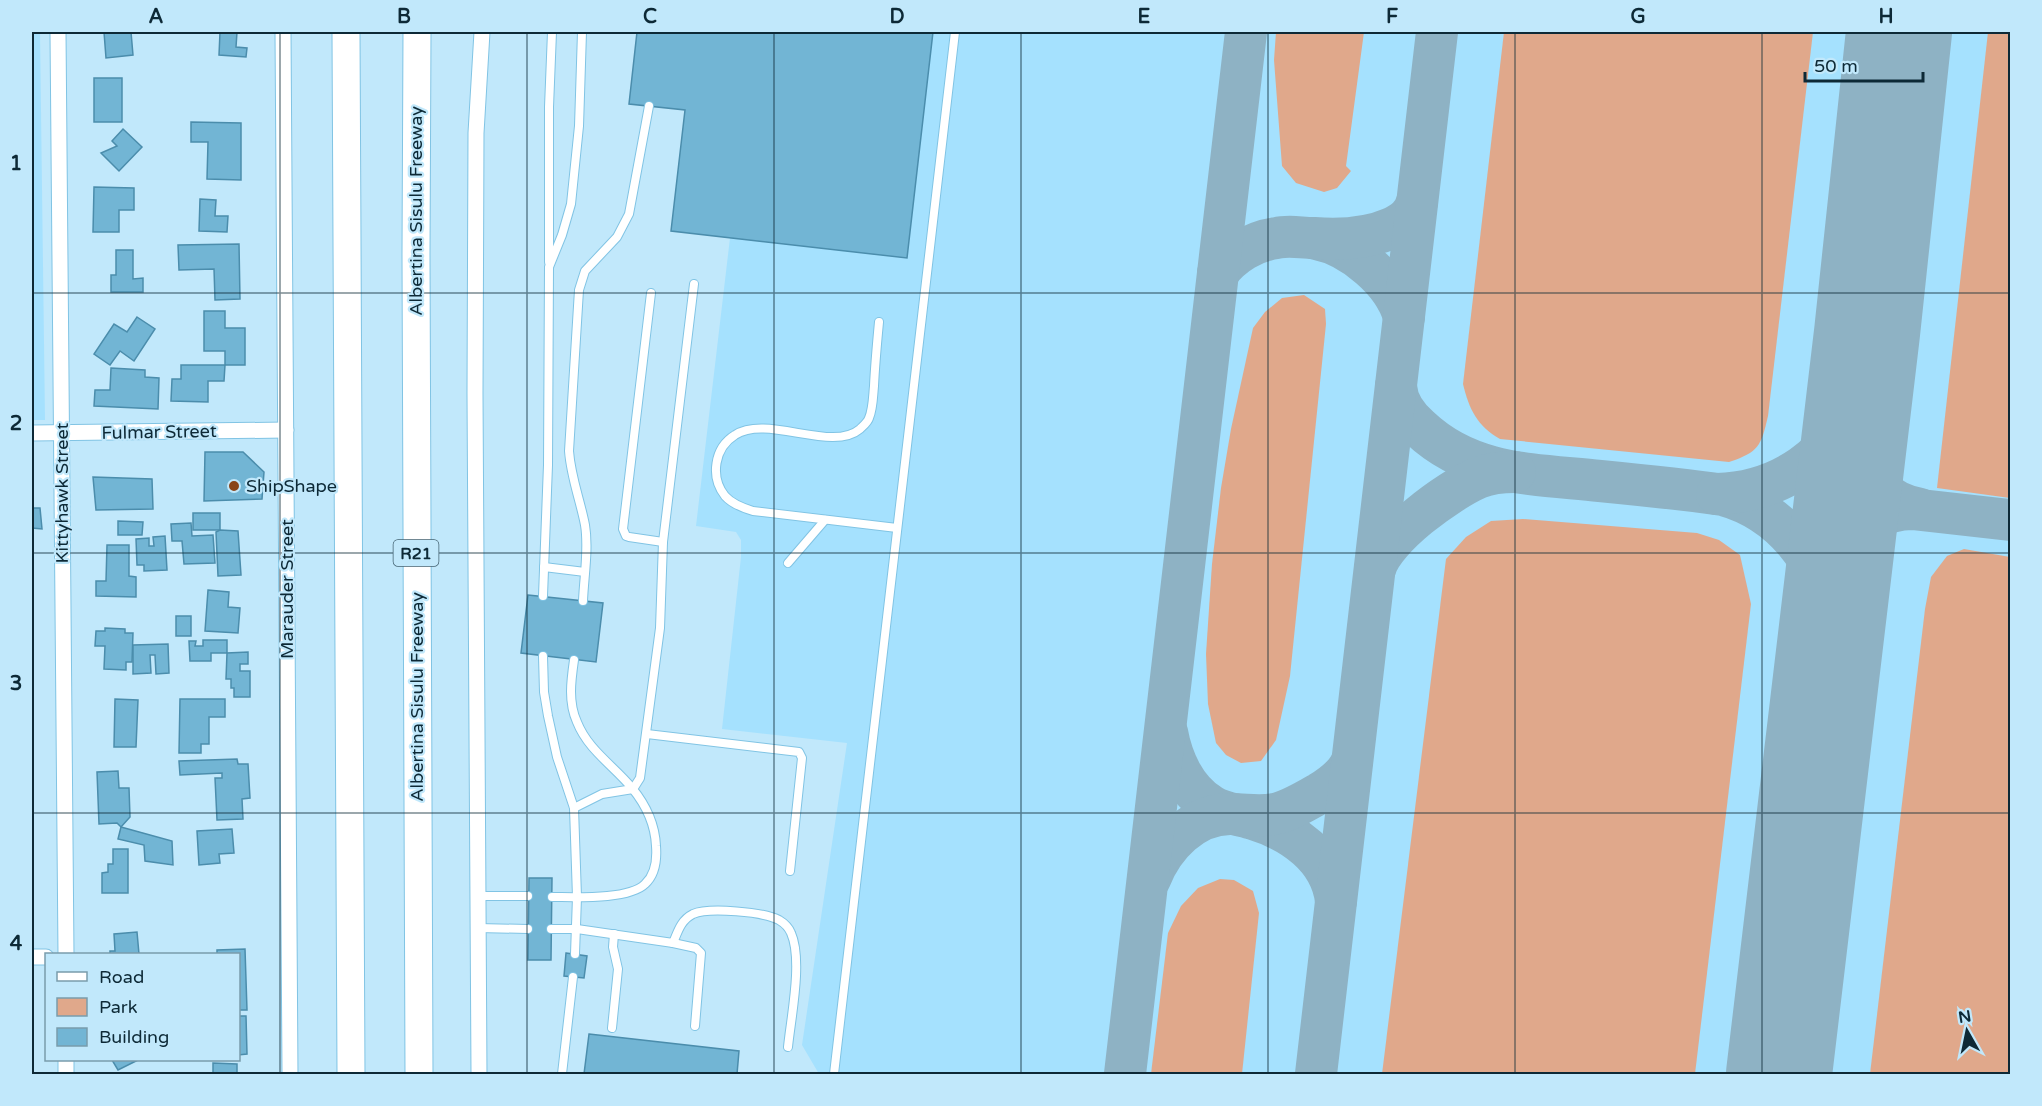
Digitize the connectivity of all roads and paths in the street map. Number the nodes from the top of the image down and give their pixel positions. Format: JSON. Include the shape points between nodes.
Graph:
{"nodes":[{"id":1,"x":58,"y":32,"type":"edge"},
{"id":2,"x":283,"y":32,"type":"edge"},
{"id":3,"x":346,"y":32,"type":"edge"},
{"id":4,"x":417,"y":32,"type":"edge"},
{"id":5,"x":482,"y":32,"type":"edge"},
{"id":6,"x":552,"y":32,"type":"edge"},
{"id":7,"x":582,"y":32,"type":"edge"},
{"id":8,"x":955,"y":32,"type":"edge"},
{"id":9,"x":649,"y":106,"type":"dead end"},
{"id":10,"x":549,"y":267,"type":"junction"},
{"id":11,"x":694,"y":284,"type":"dead end"},
{"id":12,"x":651,"y":293,"type":"dead end"},
{"id":13,"x":879,"y":322,"type":"dead end"},
{"id":14,"x":286,"y":430,"type":"junction"},
{"id":15,"x":61,"y":432,"type":"junction"},
{"id":16,"x":32,"y":433,"type":"edge"},
{"id":17,"x":825,"y":520,"type":"junction"},
{"id":18,"x":897,"y":528,"type":"junction"},
{"id":19,"x":663,"y":542,"type":"junction"},
{"id":20,"x":788,"y":563,"type":"dead end"},
{"id":21,"x":544,"y":567,"type":"junction"},
{"id":22,"x":585,"y":572,"type":"junction"},
{"id":23,"x":543,"y":596,"type":"dead end"},
{"id":24,"x":583,"y":601,"type":"dead end"},
{"id":25,"x":543,"y":656,"type":"dead end"},
{"id":26,"x":574,"y":660,"type":"dead end"},
{"id":27,"x":647,"y":734,"type":"junction"},
{"id":28,"x":633,"y":789,"type":"junction"},
{"id":29,"x":574,"y":808,"type":"junction"},
{"id":30,"x":790,"y":871,"type":"dead end"},
{"id":31,"x":478,"y":896,"type":"junction"},
{"id":32,"x":528,"y":896,"type":"dead end"},
{"id":33,"x":552,"y":897,"type":"dead end"},
{"id":34,"x":577,"y":897,"type":"junction"},
{"id":35,"x":478,"y":928,"type":"junction"},
{"id":36,"x":528,"y":929,"type":"dead end"},
{"id":37,"x":551,"y":929,"type":"dead end"},
{"id":38,"x":577,"y":929,"type":"junction"},
{"id":39,"x":614,"y":934,"type":"junction"},
{"id":40,"x":673,"y":943,"type":"junction"},
{"id":41,"x":66,"y":953,"type":"edge"},
{"id":42,"x":575,"y":954,"type":"dead end"},
{"id":43,"x":573,"y":977,"type":"dead end"},
{"id":44,"x":695,"y":1026,"type":"dead end"},
{"id":45,"x":612,"y":1028,"type":"dead end"},
{"id":46,"x":788,"y":1047,"type":"dead end"},
{"id":47,"x":290,"y":1074,"type":"edge"},
{"id":48,"x":351,"y":1074,"type":"edge"},
{"id":49,"x":419,"y":1074,"type":"edge"},
{"id":50,"x":479,"y":1074,"type":"edge"},
{"id":51,"x":562,"y":1074,"type":"edge"},
{"id":52,"x":834,"y":1074,"type":"edge"}],
"edges":[{"from":1,"to":15,"type":"street","name":"Kittyhawk Street"},
{"from":2,"to":14,"type":"street","name":"Marauder Street"},
{"from":3,"to":48,"type":"highway"},
{"from":4,"to":49,"type":"highway","name":"Albertina Sisulu Freeway","number":"R21"},
{"from":5,"to":31,"type":"street","via":[[476,133]]},
{"from":6,"to":10,"type":"lane"},
{"from":7,"to":10,"type":"lane","via":[[579,126],[571,204]]},
{"from":8,"to":18,"type":"lane"},
{"from":9,"to":22,"type":"lane","via":[[629,214],[617,237],[585,271],[579,290],[569,451],[585,525]]},
{"from":10,"to":21,"type":"lane"},
{"from":11,"to":19,"type":"lane"},
{"from":12,"to":19,"type":"lane","via":[[623,533]]},
{"from":13,"to":17,"type":"lane","via":[[873,402],[869,419],[862,427],[845,437],[746,430],[725,444],[717,457],[718,483],[738,506]]},
{"from":14,"to":15,"type":"street","name":"Fulmar Street"},
{"from":14,"to":47,"type":"street","name":"Marauder Street"},
{"from":15,"to":16,"type":"street","name":"Fulmar Street"},
{"from":15,"to":41,"type":"street","name":"Kittyhawk Street"},
{"from":17,"to":18,"type":"lane"},
{"from":17,"to":20,"type":"lane"},
{"from":18,"to":52,"type":"lane"},
{"from":19,"to":27,"type":"lane","via":[[660,628]]},
{"from":21,"to":22,"type":"lane"},
{"from":21,"to":23,"type":"lane"},
{"from":22,"to":24,"type":"lane"},
{"from":25,"to":29,"type":"lane","via":[[544,692],[552,736]]},
{"from":26,"to":28,"type":"lane","via":[[570,687],[576,721],[591,745]]},
{"from":27,"to":28,"type":"lane","via":[[640,778]]},
{"from":27,"to":30,"type":"lane","via":[[800,752]]},
{"from":28,"to":29,"type":"lane","via":[[602,794]]},
{"from":28,"to":34,"type":"lane","via":[[650,817],[656,837],[657,858],[651,877],[644,886],[616,895]]},
{"from":29,"to":34,"type":"lane"},
{"from":31,"to":32,"type":"lane"},
{"from":31,"to":35,"type":"street"},
{"from":33,"to":34,"type":"lane"},
{"from":34,"to":38,"type":"lane"},
{"from":35,"to":36,"type":"lane"},
{"from":35,"to":50,"type":"street"},
{"from":37,"to":38,"type":"lane"},
{"from":38,"to":39,"type":"lane"},
{"from":38,"to":42,"type":"lane"},
{"from":39,"to":40,"type":"lane"},
{"from":39,"to":45,"type":"lane","via":[[618,969]]},
{"from":40,"to":44,"type":"lane","via":[[701,952]]},
{"from":40,"to":46,"type":"lane","via":[[680,925],[705,910],[768,916],[781,921],[790,930],[797,961]]},
{"from":43,"to":51,"type":"lane"}]}
